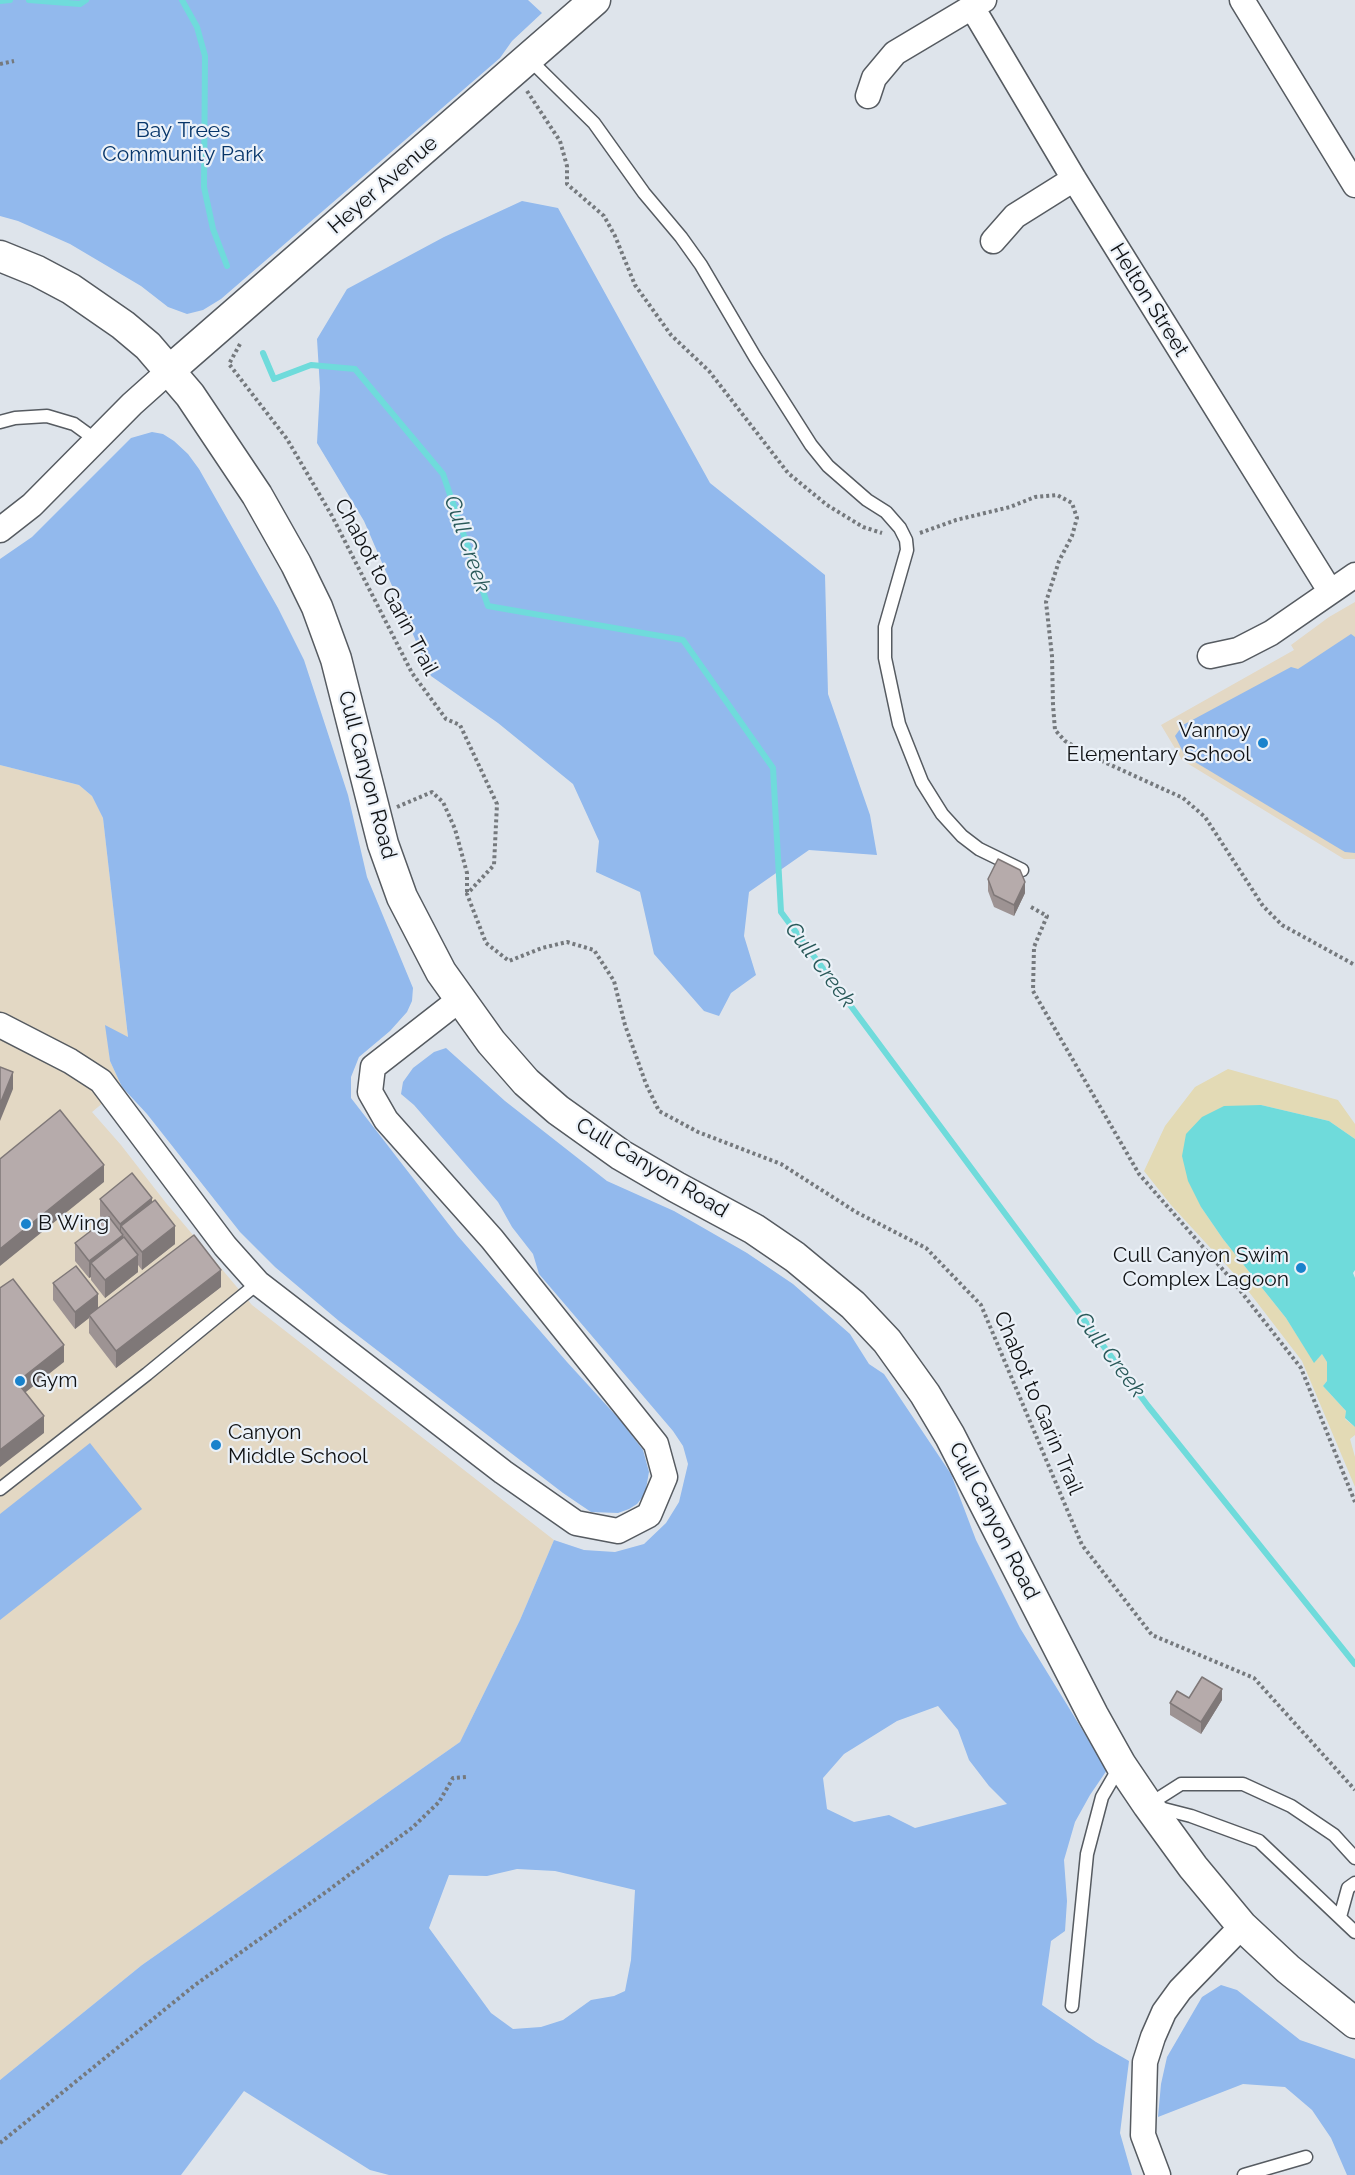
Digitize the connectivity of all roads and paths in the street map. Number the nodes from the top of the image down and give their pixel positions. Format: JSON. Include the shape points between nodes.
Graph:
{"nodes":[{"id":1,"x":595,"y":0,"type":"edge"},
{"id":2,"x":1242,"y":0,"type":"edge"},
{"id":3,"x":978,"y":4,"type":"edge"},
{"id":4,"x":528,"y":58,"type":"junction"},
{"id":5,"x":14,"y":61,"type":"dead end"},
{"id":6,"x":0,"y":64,"type":"edge"},
{"id":7,"x":527,"y":91,"type":"dead end"},
{"id":8,"x":868,"y":96,"type":"dead end"},
{"id":9,"x":1074,"y":179,"type":"junction"},
{"id":10,"x":1355,"y":185,"type":"edge"},
{"id":11,"x":993,"y":241,"type":"dead end"},
{"id":12,"x":0,"y":256,"type":"edge"},
{"id":13,"x":229,"y":364,"type":"dead end"},
{"id":14,"x":170,"y":370,"type":"junction"},
{"id":15,"x":0,"y":422,"type":"edge"},
{"id":16,"x":96,"y":440,"type":"junction"},
{"id":17,"x":5,"y":523,"type":"edge"},
{"id":18,"x":906,"y":540,"type":"junction"},
{"id":19,"x":1355,"y":575,"type":"edge"},
{"id":20,"x":1330,"y":591,"type":"junction"},
{"id":21,"x":1210,"y":656,"type":"dead end"},
{"id":22,"x":375,"y":814,"type":"junction"},
{"id":23,"x":1022,"y":870,"type":"edge"},
{"id":24,"x":467,"y":894,"type":"junction"},
{"id":25,"x":1031,"y":907,"type":"dead end"},
{"id":26,"x":1355,"y":965,"type":"edge"},
{"id":27,"x":459,"y":1000,"type":"junction"},
{"id":28,"x":0,"y":1024,"type":"edge"},
{"id":29,"x":258,"y":1283,"type":"junction"},
{"id":30,"x":0,"y":1489,"type":"edge"},
{"id":31,"x":1355,"y":1502,"type":"edge"},
{"id":32,"x":1121,"y":1765,"type":"junction"},
{"id":33,"x":466,"y":1777,"type":"dead end"},
{"id":34,"x":1355,"y":1790,"type":"edge"},
{"id":35,"x":1148,"y":1805,"type":"junction"},
{"id":36,"x":1355,"y":1858,"type":"edge"},
{"id":37,"x":1355,"y":1883,"type":"edge"},
{"id":38,"x":1340,"y":1917,"type":"junction"},
{"id":39,"x":1242,"y":1926,"type":"junction"},
{"id":40,"x":1355,"y":1932,"type":"edge"},
{"id":41,"x":1072,"y":2006,"type":"dead end"},
{"id":42,"x":1355,"y":2023,"type":"edge"},
{"id":43,"x":0,"y":2143,"type":"edge"},
{"id":44,"x":1306,"y":2157,"type":"dead end"},
{"id":45,"x":1158,"y":2175,"type":"edge"},
{"id":46,"x":1244,"y":2175,"type":"edge"}],
"edges":[{"from":1,"to":4,"type":"street","name":"Heyer Avenue"},
{"from":2,"to":10,"type":"street"},
{"from":3,"to":8,"type":"street","via":[[895,53],[874,78]]},
{"from":3,"to":9,"type":"street","name":"Helton Street"},
{"from":4,"to":14,"type":"street","name":"Heyer Avenue"},
{"from":4,"to":18,"type":"lane","via":[[594,123],[681,237],[811,445],[846,483],[894,519]]},
{"from":5,"to":6,"type":"path"},
{"from":7,"to":18,"type":"path","via":[[560,141],[567,184],[604,216],[635,285],[671,335],[709,371],[788,473],[827,505],[863,527]]},
{"from":9,"to":11,"type":"street","via":[[1015,216]]},
{"from":9,"to":20,"type":"street","name":"Helton Street"},
{"from":12,"to":14,"type":"street","name":"Cull Canyon Road","via":[[71,289],[123,325]]},
{"from":13,"to":24,"type":"path","name":"Chabot to Garin Trail","via":[[287,439],[332,516],[412,673],[446,719],[460,725],[497,804],[494,865]]},
{"from":14,"to":16,"type":"street"},
{"from":14,"to":22,"type":"street","name":"Cull Canyon Road","via":[[257,495],[317,607],[336,658]]},
{"from":15,"to":16,"type":"lane","via":[[47,416],[74,424]]},
{"from":16,"to":17,"type":"street"},
{"from":18,"to":23,"type":"lane","via":[[907,550],[885,627],[885,658],[899,724],[922,782],[942,814],[979,849]]},
{"from":18,"to":26,"type":"path","via":[[956,520],[1035,497],[1057,495],[1072,503],[1077,518],[1046,602],[1055,730],[1065,741],[1102,761],[1183,798],[1204,817],[1258,899],[1282,925]]},
{"from":19,"to":20,"type":"street"},
{"from":20,"to":21,"type":"street","via":[[1271,633],[1238,650]]},
{"from":22,"to":24,"type":"path","via":[[432,792],[443,802],[455,829],[467,873]]},
{"from":22,"to":27,"type":"street","name":"Cull Canyon Road","via":[[402,897]]},
{"from":24,"to":34,"type":"path","name":"Chabot to Garin Trail","via":[[486,944],[509,961],[567,942],[594,950],[614,981],[632,1045],[658,1111],[698,1132],[781,1164],[856,1212],[926,1248],[981,1305],[1082,1545],[1152,1635],[1254,1678]]},
{"from":25,"to":31,"type":"path","via":[[1047,916],[1034,947],[1033,992],[1140,1174],[1301,1368]]},
{"from":27,"to":29,"type":"street","via":[[373,1067],[370,1092],[386,1120],[492,1239],[656,1444],[665,1478],[649,1515],[618,1531],[576,1523],[503,1472]]},
{"from":27,"to":32,"type":"street","name":"Cull Canyon Road","via":[[526,1082],[558,1110],[621,1155],[754,1229],[795,1257],[853,1305],[887,1341],[950,1436]]},
{"from":28,"to":29,"type":"street","via":[[100,1081],[225,1246]]},
{"from":29,"to":30,"type":"lane"},
{"from":32,"to":35,"type":"street","name":"Cull Canyon Road"},
{"from":32,"to":41,"type":"lane","via":[[1102,1797],[1087,1854]]},
{"from":33,"to":43,"type":"path","via":[[453,1778],[439,1802],[413,1827],[195,1985]]},
{"from":35,"to":36,"type":"lane","via":[[1181,1784],[1243,1784],[1291,1806],[1334,1835]]},
{"from":35,"to":38,"type":"lane","via":[[1258,1841]]},
{"from":35,"to":39,"type":"street","name":"Cull Canyon Road","via":[[1193,1868]]},
{"from":37,"to":38,"type":"lane","via":[[1348,1888]]},
{"from":38,"to":40,"type":"lane"},
{"from":39,"to":42,"type":"street","name":"Cull Canyon Road"},
{"from":39,"to":45,"type":"street","via":[[1180,1990],[1152,2037],[1145,2062],[1143,2135]]},
{"from":44,"to":46,"type":"lane"}]}
